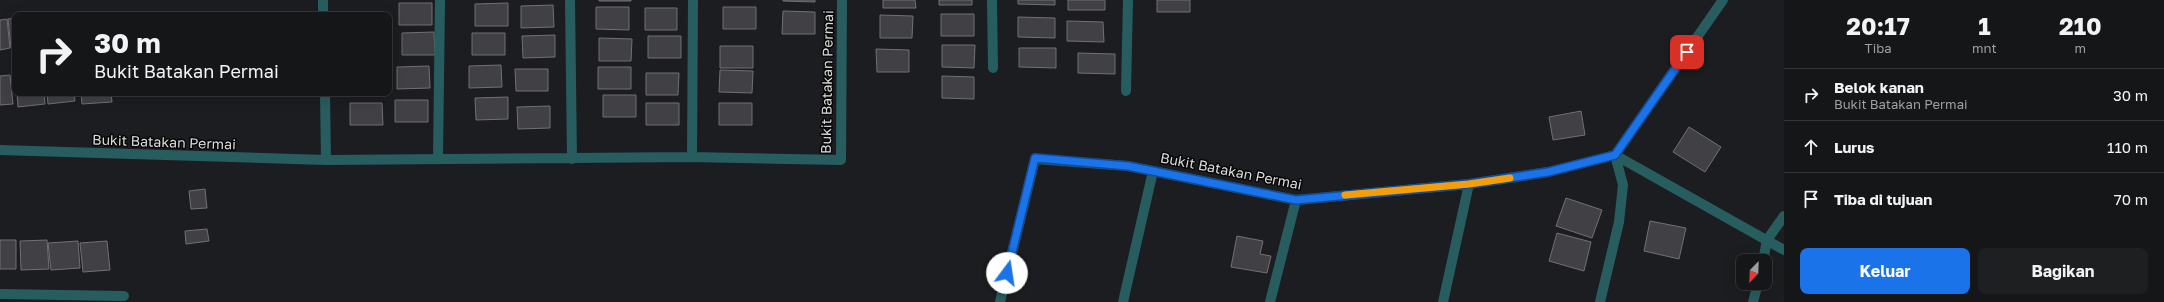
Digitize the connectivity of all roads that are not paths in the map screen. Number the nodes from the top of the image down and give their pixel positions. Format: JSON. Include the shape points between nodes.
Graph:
{"nodes":[{"id":1,"x":323,"y":0,"type":"edge"},
{"id":2,"x":440,"y":0,"type":"edge"},
{"id":3,"x":570,"y":0,"type":"edge"},
{"id":4,"x":693,"y":0,"type":"edge"},
{"id":5,"x":842,"y":0,"type":"edge"},
{"id":6,"x":992,"y":0,"type":"edge"},
{"id":7,"x":1128,"y":0,"type":"edge"},
{"id":8,"x":1723,"y":0,"type":"edge"},
{"id":9,"x":323,"y":12,"type":"edge"},
{"id":10,"x":993,"y":68,"type":"dead end"},
{"id":11,"x":1126,"y":91,"type":"dead end"},
{"id":12,"x":325,"y":96,"type":"edge"},
{"id":13,"x":0,"y":150,"type":"edge"},
{"id":14,"x":1615,"y":155,"type":"junction"},
{"id":15,"x":692,"y":157,"type":"junction"},
{"id":16,"x":438,"y":158,"type":"junction"},
{"id":17,"x":572,"y":159,"type":"junction"},
{"id":18,"x":326,"y":160,"type":"junction"},
{"id":19,"x":1153,"y":170,"type":"junction"},
{"id":20,"x":1469,"y":184,"type":"junction"},
{"id":21,"x":1296,"y":200,"type":"junction"},
{"id":22,"x":1784,"y":216,"type":"edge"},
{"id":23,"x":1767,"y":240,"type":"junction"},
{"id":24,"x":1784,"y":250,"type":"edge"},
{"id":25,"x":1764,"y":254,"type":"edge"},
{"id":26,"x":1756,"y":290,"type":"edge"},
{"id":27,"x":0,"y":294,"type":"edge"},
{"id":28,"x":124,"y":296,"type":"dead end"},
{"id":29,"x":1000,"y":302,"type":"edge"},
{"id":30,"x":1123,"y":302,"type":"edge"},
{"id":31,"x":1270,"y":302,"type":"edge"},
{"id":32,"x":1444,"y":302,"type":"edge"},
{"id":33,"x":1600,"y":302,"type":"edge"},
{"id":34,"x":1753,"y":302,"type":"edge"}],
"edges":[{"from":1,"to":9,"type":"street"},
{"from":2,"to":16,"type":"street"},
{"from":3,"to":17,"type":"street"},
{"from":4,"to":15,"type":"street"},
{"from":5,"to":15,"type":"street","name":"Bukit Batakan Permai","via":[[841,160]]},
{"from":6,"to":10,"type":"street"},
{"from":7,"to":11,"type":"street"},
{"from":8,"to":14,"type":"street"},
{"from":12,"to":18,"type":"street"},
{"from":13,"to":18,"type":"street","name":"Bukit Batakan Permai"},
{"from":14,"to":20,"type":"street","name":"Bukit Batakan Permai","via":[[1548,172]]},
{"from":14,"to":23,"type":"street"},
{"from":14,"to":33,"type":"street","via":[[1623,185],[1619,222]]},
{"from":15,"to":17,"type":"street","name":"Bukit Batakan Permai"},
{"from":16,"to":17,"type":"street","name":"Bukit Batakan Permai"},
{"from":16,"to":18,"type":"street","name":"Bukit Batakan Permai"},
{"from":19,"to":21,"type":"street","name":"Bukit Batakan Permai"},
{"from":19,"to":29,"type":"street","name":"Bukit Batakan Permai","via":[[1035,158]]},
{"from":19,"to":30,"type":"street"},
{"from":20,"to":21,"type":"street","name":"Bukit Batakan Permai"},
{"from":20,"to":32,"type":"street"},
{"from":21,"to":31,"type":"street"},
{"from":22,"to":23,"type":"street"},
{"from":23,"to":24,"type":"street"},
{"from":23,"to":25,"type":"street"},
{"from":26,"to":34,"type":"street"},
{"from":27,"to":28,"type":"street"}]}
